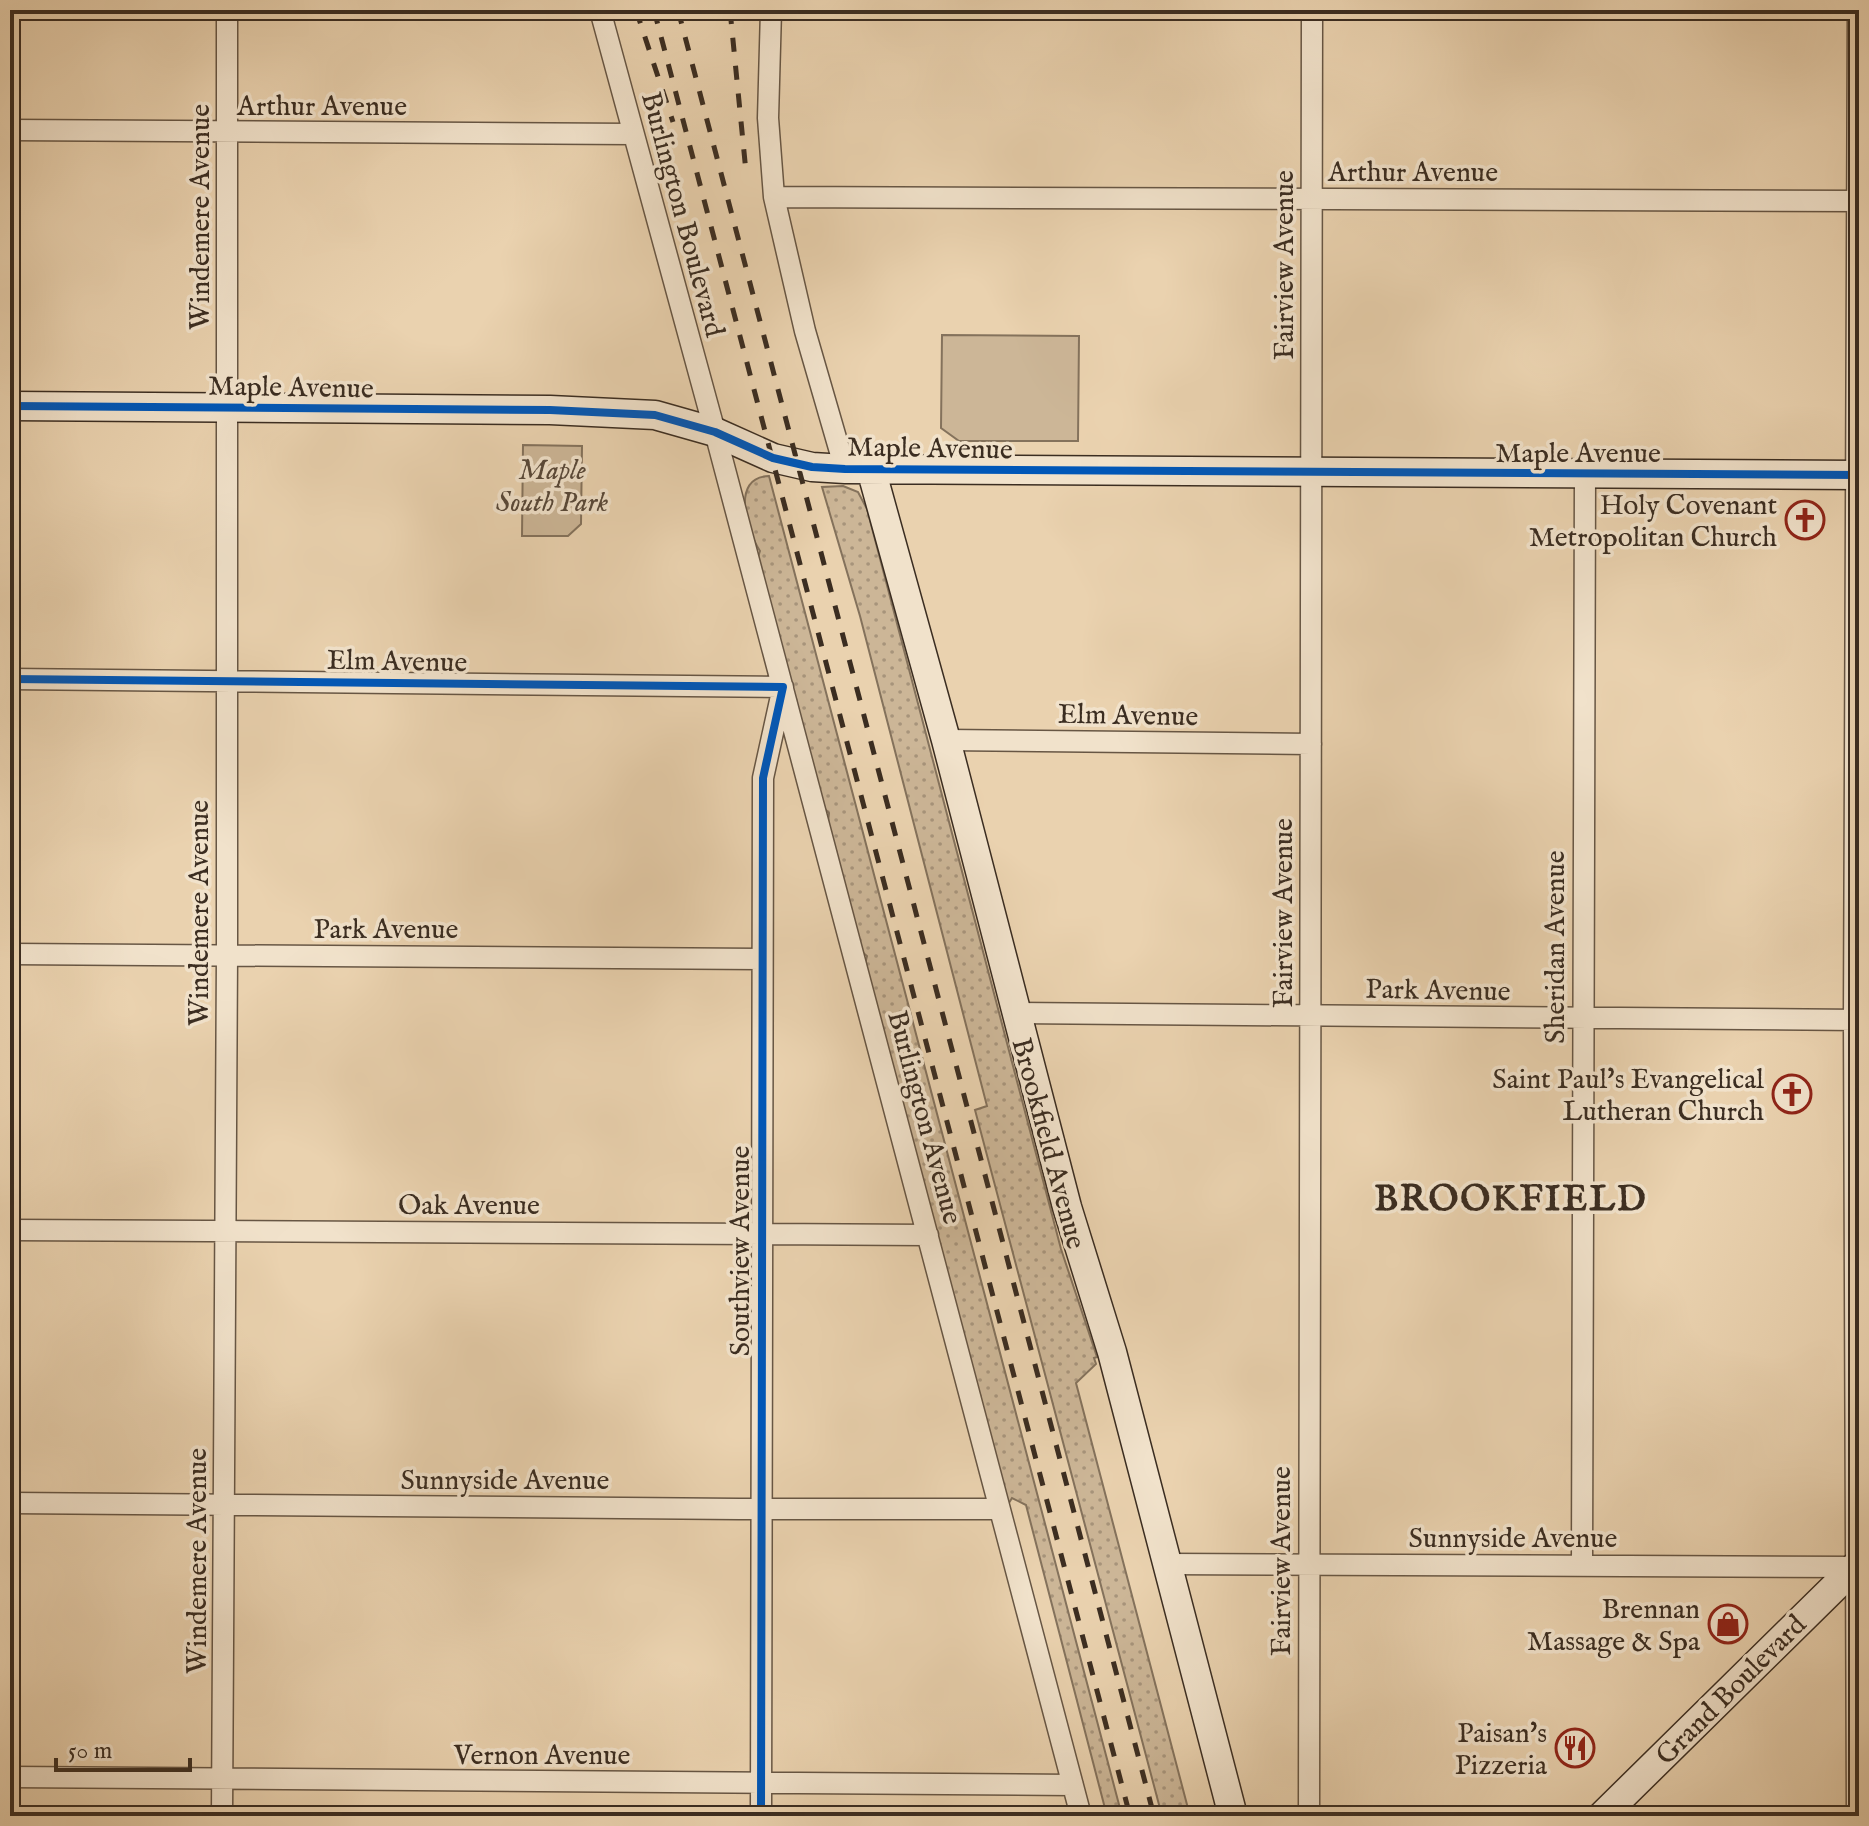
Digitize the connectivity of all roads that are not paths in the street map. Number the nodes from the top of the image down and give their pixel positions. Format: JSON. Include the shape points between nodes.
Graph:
{"nodes":[{"id":1,"x":227,"y":10,"type":"edge"},
{"id":2,"x":600,"y":10,"type":"edge"},
{"id":3,"x":771,"y":10,"type":"edge"},
{"id":4,"x":1312,"y":10,"type":"edge"},
{"id":5,"x":1858,"y":10,"type":"edge"},
{"id":6,"x":10,"y":130,"type":"edge"},
{"id":7,"x":227,"y":132,"type":"junction"},
{"id":8,"x":633,"y":134,"type":"junction"},
{"id":9,"x":774,"y":197,"type":"junction"},
{"id":10,"x":1311,"y":199,"type":"junction"},
{"id":11,"x":1858,"y":201,"type":"edge"},
{"id":12,"x":10,"y":406,"type":"edge"},
{"id":13,"x":226,"y":407,"type":"junction"},
{"id":14,"x":715,"y":432,"type":"junction"},
{"id":15,"x":858,"y":469,"type":"junction"},
{"id":16,"x":1310,"y":472,"type":"junction"},
{"id":17,"x":1585,"y":474,"type":"junction"},
{"id":18,"x":1858,"y":475,"type":"edge"},
{"id":19,"x":10,"y":679,"type":"edge"},
{"id":20,"x":227,"y":681,"type":"junction"},
{"id":21,"x":783,"y":687,"type":"junction"},
{"id":22,"x":946,"y":740,"type":"junction"},
{"id":23,"x":1311,"y":744,"type":"junction"},
{"id":24,"x":10,"y":954,"type":"edge"},
{"id":25,"x":227,"y":955,"type":"junction"},
{"id":26,"x":761,"y":959,"type":"junction"},
{"id":27,"x":1015,"y":1013,"type":"junction"},
{"id":28,"x":1310,"y":1015,"type":"junction"},
{"id":29,"x":1582,"y":1020,"type":"junction"},
{"id":30,"x":1857,"y":1020,"type":"edge"},
{"id":31,"x":10,"y":1230,"type":"edge"},
{"id":32,"x":225,"y":1231,"type":"junction"},
{"id":33,"x":761,"y":1234,"type":"junction"},
{"id":34,"x":928,"y":1235,"type":"junction"},
{"id":35,"x":10,"y":1503,"type":"edge"},
{"id":36,"x":224,"y":1505,"type":"junction"},
{"id":37,"x":761,"y":1509,"type":"junction"},
{"id":38,"x":999,"y":1509,"type":"junction"},
{"id":39,"x":1167,"y":1564,"type":"junction"},
{"id":40,"x":1307,"y":1565,"type":"junction"},
{"id":41,"x":1582,"y":1565,"type":"junction"},
{"id":42,"x":1858,"y":1566,"type":"edge"},
{"id":43,"x":10,"y":1777,"type":"edge"},
{"id":44,"x":222,"y":1779,"type":"junction"},
{"id":45,"x":761,"y":1783,"type":"junction"},
{"id":46,"x":1073,"y":1785,"type":"junction"},
{"id":47,"x":222,"y":1816,"type":"edge"},
{"id":48,"x":761,"y":1816,"type":"edge"},
{"id":49,"x":1081,"y":1816,"type":"edge"},
{"id":50,"x":1233,"y":1816,"type":"edge"},
{"id":51,"x":1309,"y":1816,"type":"edge"},
{"id":52,"x":1602,"y":1816,"type":"edge"},
{"id":53,"x":1857,"y":1816,"type":"edge"}],
"edges":[{"from":1,"to":7,"type":"street","name":"Windemere Avenue"},
{"from":2,"to":8,"type":"street","name":"Burlington Boulevard"},
{"from":3,"to":9,"type":"street","via":[[768,118]]},
{"from":4,"to":10,"type":"street","name":"Fairview Avenue"},
{"from":5,"to":11,"type":"street"},
{"from":6,"to":7,"type":"street","name":"Arthur Avenue"},
{"from":7,"to":8,"type":"street","name":"Arthur Avenue"},
{"from":7,"to":13,"type":"street","name":"Windemere Avenue"},
{"from":8,"to":14,"type":"street","name":"Burlington Boulevard"},
{"from":9,"to":10,"type":"street","name":"Arthur Avenue"},
{"from":9,"to":15,"type":"street","name":"Brookfield Avenue","via":[[805,331]]},
{"from":10,"to":11,"type":"street","name":"Arthur Avenue"},
{"from":10,"to":16,"type":"street","name":"Fairview Avenue"},
{"from":11,"to":18,"type":"street"},
{"from":12,"to":13,"type":"street","name":"Maple Avenue"},
{"from":13,"to":14,"type":"street","name":"Maple Avenue","via":[[589,411],[655,415]]},
{"from":13,"to":20,"type":"street","name":"Windemere Avenue"},
{"from":14,"to":15,"type":"street","name":"Maple Avenue","via":[[773,458]]},
{"from":14,"to":21,"type":"street","name":"Burlington Avenue"},
{"from":15,"to":16,"type":"street","name":"Maple Avenue"},
{"from":15,"to":22,"type":"street","name":"Brookfield Avenue"},
{"from":16,"to":17,"type":"street","name":"Maple Avenue"},
{"from":16,"to":23,"type":"street","name":"Fairview Avenue"},
{"from":17,"to":18,"type":"street","name":"Maple Avenue"},
{"from":17,"to":29,"type":"street","name":"Sheridan Avenue"},
{"from":18,"to":30,"type":"street"},
{"from":19,"to":20,"type":"street","name":"Elm Avenue"},
{"from":20,"to":21,"type":"street","name":"Elm Avenue"},
{"from":20,"to":25,"type":"street","name":"Windemere Avenue"},
{"from":21,"to":26,"type":"street","name":"Southview Avenue","via":[[763,778]]},
{"from":21,"to":34,"type":"street","name":"Burlington Avenue"},
{"from":22,"to":23,"type":"street","name":"Elm Avenue"},
{"from":22,"to":27,"type":"street","name":"Brookfield Avenue"},
{"from":23,"to":28,"type":"street","name":"Fairview Avenue"},
{"from":24,"to":25,"type":"street","name":"Park Avenue"},
{"from":25,"to":26,"type":"street","name":"Park Avenue"},
{"from":25,"to":32,"type":"street","name":"Windemere Avenue"},
{"from":26,"to":33,"type":"street","name":"Southview Avenue"},
{"from":27,"to":28,"type":"street","name":"Park Avenue"},
{"from":27,"to":39,"type":"street","name":"Brookfield Avenue"},
{"from":28,"to":29,"type":"street","name":"Park Avenue"},
{"from":28,"to":40,"type":"street","name":"Fairview Avenue"},
{"from":29,"to":30,"type":"street","name":"Park Avenue"},
{"from":29,"to":41,"type":"street","name":"Sheridan Avenue"},
{"from":30,"to":42,"type":"street"},
{"from":31,"to":32,"type":"street","name":"Oak Avenue"},
{"from":32,"to":33,"type":"street","name":"Oak Avenue"},
{"from":32,"to":36,"type":"street","name":"Windemere Avenue"},
{"from":33,"to":34,"type":"street","name":"Oak Avenue"},
{"from":33,"to":37,"type":"street","name":"Southview Avenue"},
{"from":34,"to":38,"type":"street","name":"Burlington Avenue"},
{"from":35,"to":36,"type":"street","name":"Sunnyside Avenue"},
{"from":36,"to":37,"type":"street","name":"Sunnyside Avenue"},
{"from":36,"to":44,"type":"street","name":"Windemere Avenue"},
{"from":37,"to":38,"type":"street","name":"Sunnyside Avenue"},
{"from":37,"to":45,"type":"street","name":"Southview Avenue"},
{"from":38,"to":46,"type":"street","name":"Burlington Avenue"},
{"from":39,"to":40,"type":"street","name":"Sunnyside Avenue"},
{"from":39,"to":50,"type":"street","name":"Brookfield Avenue"},
{"from":40,"to":41,"type":"street","name":"Sunnyside Avenue"},
{"from":40,"to":51,"type":"street","name":"Fairview Avenue"},
{"from":41,"to":42,"type":"street","name":"Sunnyside Avenue"},
{"from":42,"to":52,"type":"street","name":"Grand Boulevard"},
{"from":42,"to":53,"type":"street"},
{"from":43,"to":44,"type":"street","name":"Vernon Avenue"},
{"from":44,"to":45,"type":"street","name":"Vernon Avenue"},
{"from":44,"to":47,"type":"street","name":"Windemere Avenue"},
{"from":45,"to":46,"type":"street","name":"Vernon Avenue"},
{"from":45,"to":48,"type":"street","name":"Southview Avenue"},
{"from":46,"to":49,"type":"street","name":"Burlington Avenue"}]}
